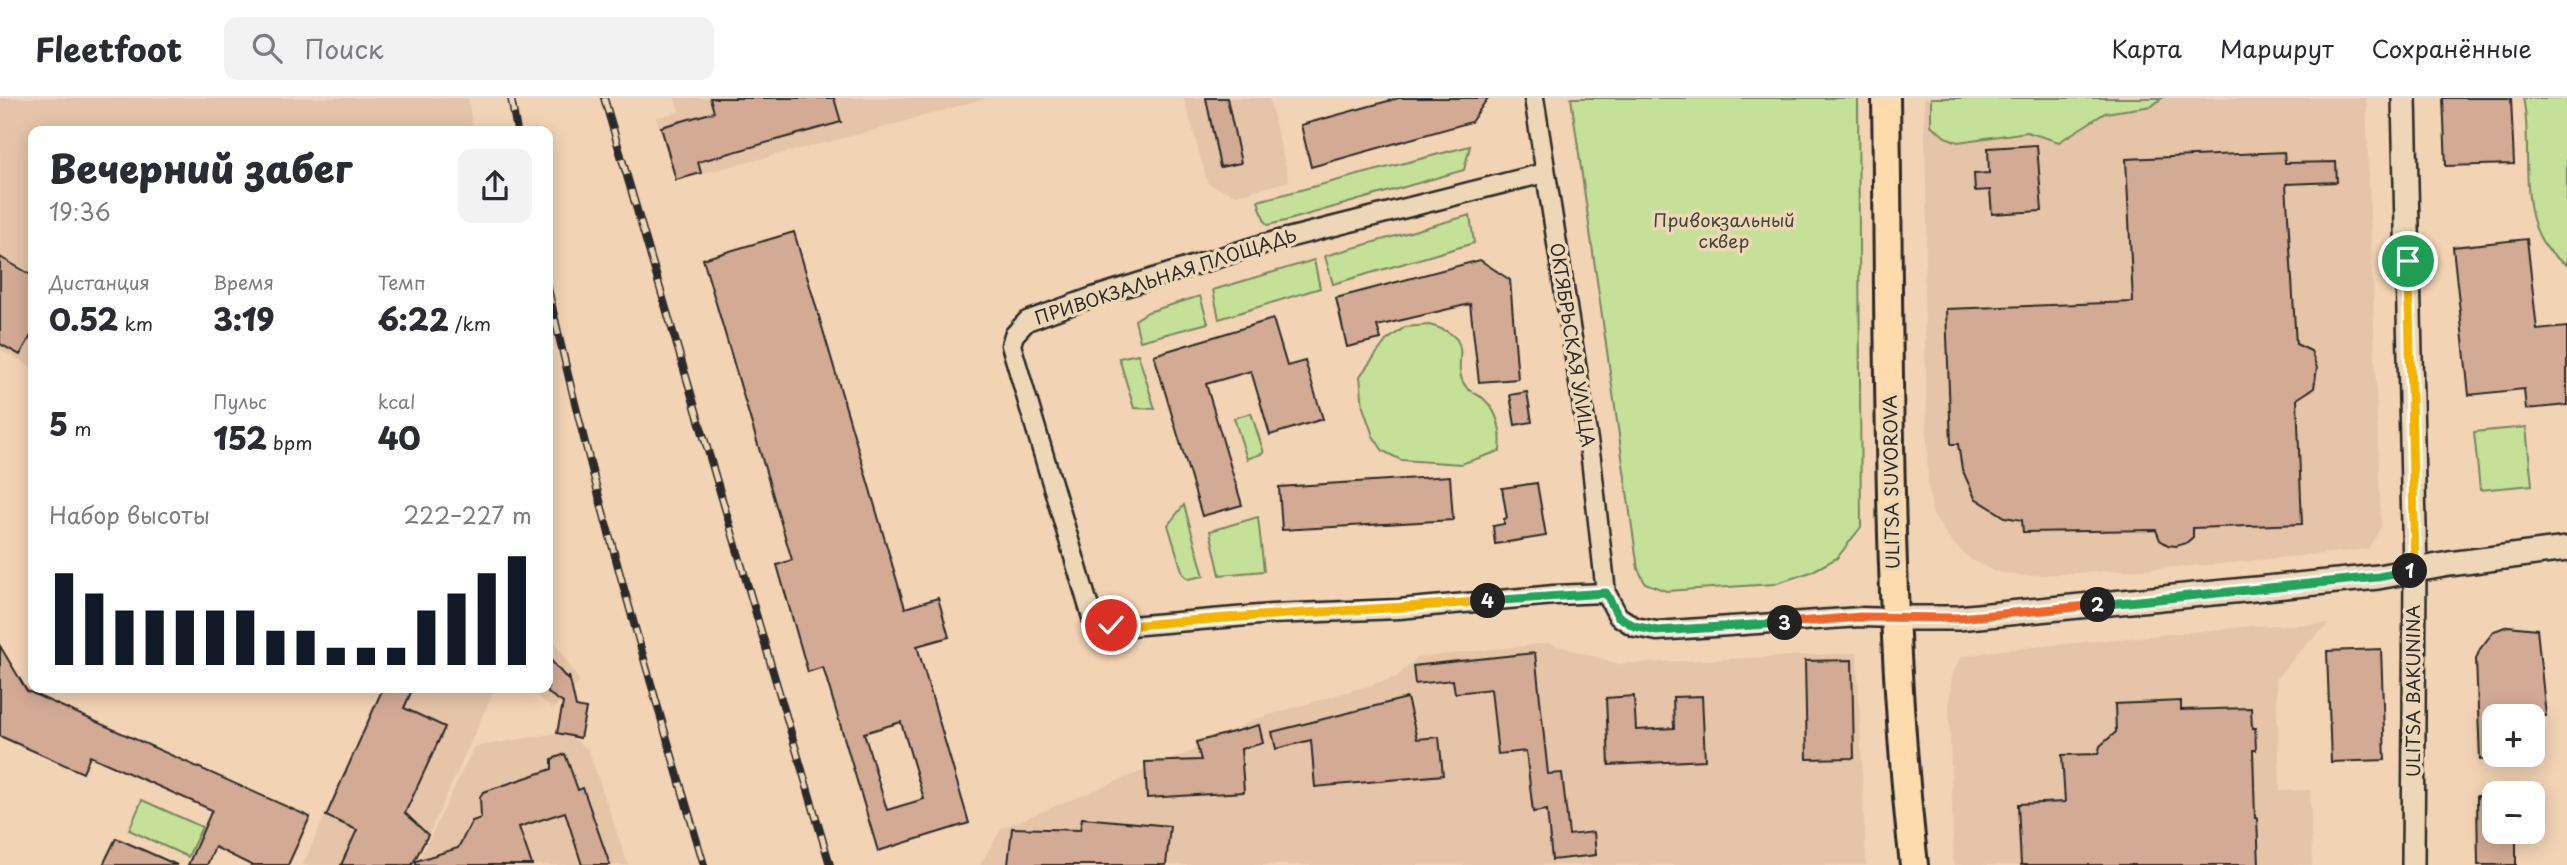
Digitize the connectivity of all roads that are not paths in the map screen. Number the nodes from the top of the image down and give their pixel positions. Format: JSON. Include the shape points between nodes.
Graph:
{"nodes":[{"id":1,"x":1534,"y":98,"type":"edge"},
{"id":2,"x":1886,"y":98,"type":"edge"},
{"id":3,"x":2404,"y":98,"type":"edge"},
{"id":4,"x":1544,"y":173,"type":"junction"},
{"id":5,"x":2567,"y":549,"type":"edge"},
{"id":6,"x":2415,"y":570,"type":"junction"},
{"id":7,"x":1606,"y":593,"type":"junction"},
{"id":8,"x":1896,"y":618,"type":"junction"},
{"id":9,"x":1914,"y":865,"type":"edge"},
{"id":10,"x":2413,"y":865,"type":"edge"}],
"edges":[{"from":1,"to":4,"type":"street","name":"ОКТЯБРЬСКАЯ УЛИЦА"},
{"from":2,"to":8,"type":"main road","name":"ULITSA SUVOROVA"},
{"from":3,"to":6,"type":"main road","name":"ULITSA BAKUNINA"},
{"from":4,"to":7,"type":"street","name":"ОКТЯБРЬСКАЯ УЛИЦА","via":[[1591,459]]},
{"from":4,"to":7,"type":"street","name":"ПРИВОКЗАЛЬНАЯ ПЛОЩАДЬ","via":[[1256,246],[1037,317],[1019,327],[1011,345],[1093,621],[1129,626]]},
{"from":5,"to":6,"type":"main road"},
{"from":6,"to":8,"type":"main road","via":[[1958,618]]},
{"from":6,"to":10,"type":"street","name":"ULITSA BAKUNINA"},
{"from":7,"to":8,"type":"street","via":[[1618,616],[1634,626],[1657,631]]},
{"from":8,"to":9,"type":"main road","name":"ULITSA SUVOROVA","via":[[1904,779]]}]}
